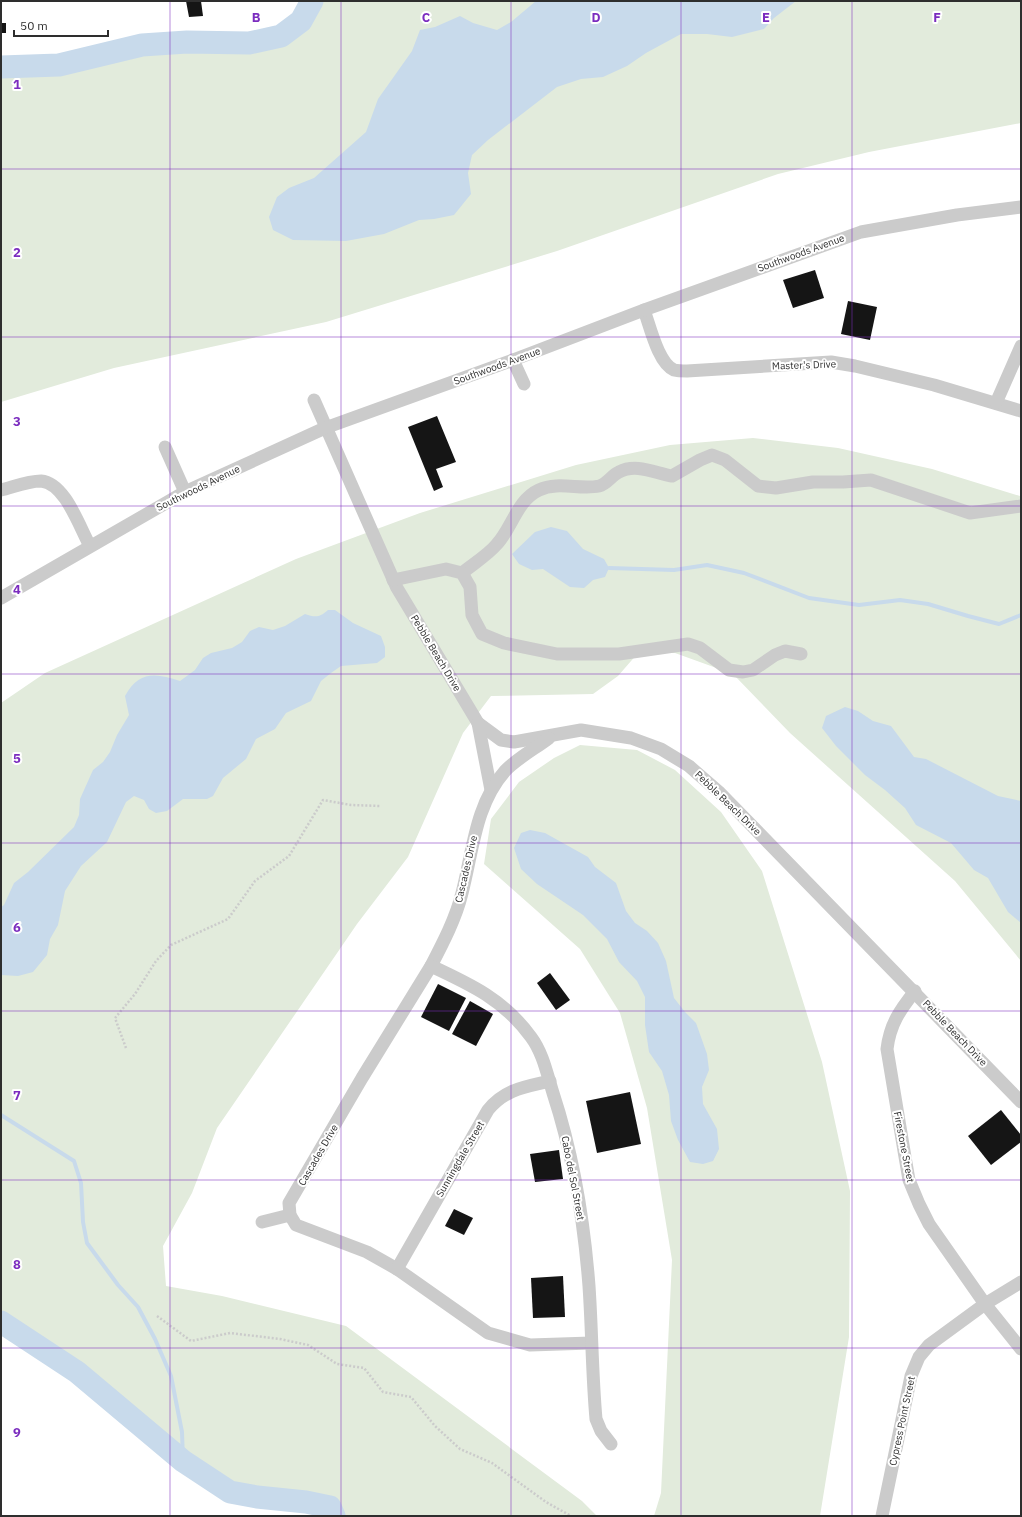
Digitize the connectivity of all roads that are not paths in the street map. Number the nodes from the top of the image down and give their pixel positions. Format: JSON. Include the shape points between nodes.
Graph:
{"nodes":[{"id":1,"x":1021,"y":207,"type":"edge"},
{"id":2,"x":644,"y":310,"type":"junction"},
{"id":3,"x":1021,"y":346,"type":"edge"},
{"id":4,"x":513,"y":360,"type":"junction"},
{"id":5,"x":524,"y":384,"type":"dead end"},
{"id":6,"x":314,"y":400,"type":"dead end"},
{"id":7,"x":996,"y":403,"type":"junction"},
{"id":8,"x":1021,"y":410,"type":"edge"},
{"id":9,"x":325,"y":428,"type":"junction"},
{"id":10,"x":165,"y":447,"type":"dead end"},
{"id":11,"x":1,"y":490,"type":"edge"},
{"id":12,"x":185,"y":492,"type":"junction"},
{"id":13,"x":1021,"y":506,"type":"edge"},
{"id":14,"x":90,"y":546,"type":"junction"},
{"id":15,"x":462,"y":573,"type":"junction"},
{"id":16,"x":393,"y":580,"type":"junction"},
{"id":17,"x":1,"y":598,"type":"edge"},
{"id":18,"x":800,"y":654,"type":"dead end"},
{"id":19,"x":478,"y":723,"type":"junction"},
{"id":20,"x":556,"y":733,"type":"junction"},
{"id":21,"x":491,"y":790,"type":"junction"},
{"id":22,"x":432,"y":966,"type":"junction"},
{"id":23,"x":915,"y":991,"type":"junction"},
{"id":24,"x":550,"y":1081,"type":"junction"},
{"id":25,"x":1021,"y":1102,"type":"edge"},
{"id":26,"x":290,"y":1215,"type":"junction"},
{"id":27,"x":262,"y":1222,"type":"dead end"},
{"id":28,"x":397,"y":1269,"type":"junction"},
{"id":29,"x":1021,"y":1282,"type":"edge"},
{"id":30,"x":985,"y":1304,"type":"junction"},
{"id":31,"x":591,"y":1343,"type":"junction"},
{"id":32,"x":1021,"y":1349,"type":"edge"},
{"id":33,"x":611,"y":1444,"type":"dead end"},
{"id":34,"x":882,"y":1516,"type":"edge"}],
"edges":[{"from":1,"to":2,"type":"street","name":"Southwoods Avenue","via":[[861,232]]},
{"from":2,"to":4,"type":"street","name":"Southwoods Avenue"},
{"from":2,"to":7,"type":"street","name":"Master's Drive","via":[[660,354],[675,370],[831,362],[927,383]]},
{"from":3,"to":7,"type":"street"},
{"from":4,"to":5,"type":"street"},
{"from":4,"to":9,"type":"street","name":"Southwoods Avenue"},
{"from":6,"to":9,"type":"street","name":"Pebble Beach Drive"},
{"from":7,"to":8,"type":"street","name":"Master's Drive"},
{"from":9,"to":12,"type":"street","name":"Southwoods Avenue"},
{"from":9,"to":16,"type":"street","name":"Pebble Beach Drive"},
{"from":10,"to":12,"type":"street"},
{"from":11,"to":14,"type":"street","via":[[39,481],[51,483],[60,489]]},
{"from":12,"to":14,"type":"street","name":"Southwoods Avenue"},
{"from":13,"to":15,"type":"street","via":[[970,513],[871,480],[813,482],[776,488],[758,486],[725,460],[712,456],[672,476],[632,468],[619,472],[602,485],[584,488],[558,486],[539,490],[521,505],[497,544]]},
{"from":14,"to":17,"type":"street","name":"Southwoods Avenue"},
{"from":15,"to":16,"type":"street","via":[[446,569]]},
{"from":15,"to":18,"type":"street","via":[[470,587],[472,615],[482,634],[504,643],[557,654],[619,654],[688,644],[700,648],[729,670],[743,672],[753,670],[785,651]]},
{"from":16,"to":19,"type":"street","name":"Pebble Beach Drive"},
{"from":19,"to":20,"type":"street","name":"Pebble Beach Drive","via":[[502,740],[514,742]]},
{"from":19,"to":21,"type":"street"},
{"from":20,"to":21,"type":"street","name":"Cascades Drive","via":[[506,770]]},
{"from":20,"to":23,"type":"street","name":"Pebble Beach Drive","via":[[581,730],[631,738],[661,749],[689,766],[720,793]]},
{"from":21,"to":22,"type":"street","name":"Cascades Drive","via":[[475,830],[462,894]]},
{"from":22,"to":24,"type":"street","name":"Cabo del Sol Street","via":[[478,988],[517,1020],[536,1045]]},
{"from":22,"to":26,"type":"street","name":"Cascades Drive","via":[[362,1078],[289,1203]]},
{"from":23,"to":25,"type":"street","name":"Pebble Beach Drive"},
{"from":23,"to":30,"type":"street","name":"Firestone Street","via":[[896,1017],[889,1033],[887,1049],[910,1180],[929,1224]]},
{"from":24,"to":28,"type":"street","name":"Sunningdale Street","via":[[513,1090],[502,1095],[491,1106]]},
{"from":24,"to":31,"type":"street","name":"Cabo del Sol Street","via":[[562,1119],[583,1232]]},
{"from":26,"to":27,"type":"street"},
{"from":26,"to":28,"type":"street","via":[[301,1228],[367,1252]]},
{"from":28,"to":31,"type":"street","via":[[488,1333],[530,1345]]},
{"from":29,"to":30,"type":"street","name":"Cypress Point Street"},
{"from":30,"to":32,"type":"street","name":"Firestone Street"},
{"from":30,"to":34,"type":"street","name":"Cypress Point Street","via":[[929,1344],[919,1357],[911,1376]]},
{"from":31,"to":33,"type":"street","name":"Cabo del Sol Street","via":[[596,1418],[601,1431]]}]}
